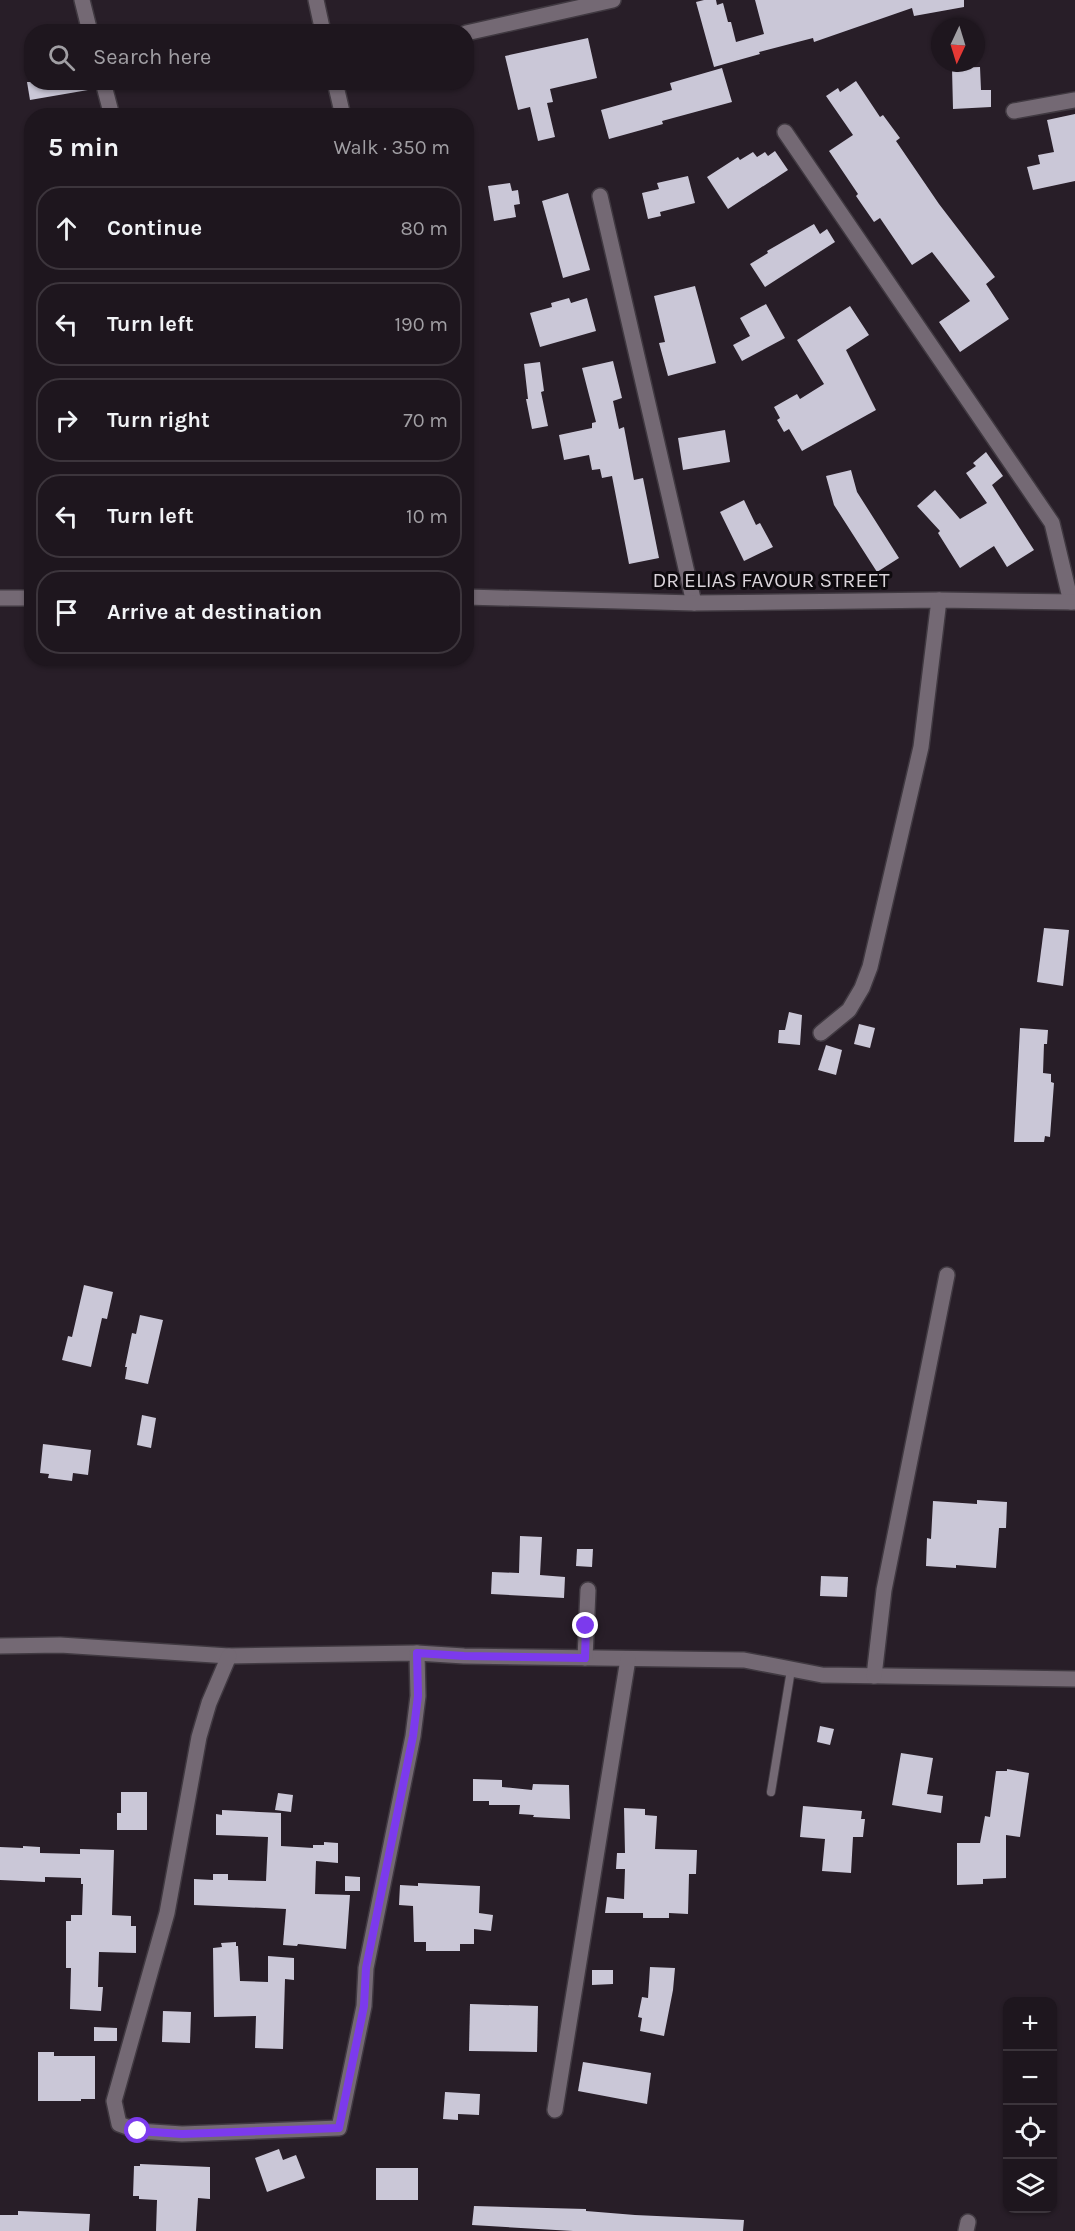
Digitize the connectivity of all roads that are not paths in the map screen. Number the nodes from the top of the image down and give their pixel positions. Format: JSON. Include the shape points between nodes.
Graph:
{"nodes":[{"id":1,"x":82,"y":0,"type":"edge"},
{"id":2,"x":316,"y":0,"type":"edge"},
{"id":3,"x":613,"y":0,"type":"edge"},
{"id":4,"x":88,"y":24,"type":"edge"},
{"id":5,"x":321,"y":24,"type":"edge"},
{"id":6,"x":474,"y":31,"type":"edge"},
{"id":7,"x":106,"y":90,"type":"edge"},
{"id":8,"x":337,"y":90,"type":"edge"},
{"id":9,"x":1075,"y":100,"type":"edge"},
{"id":10,"x":110,"y":108,"type":"edge"},
{"id":11,"x":341,"y":108,"type":"edge"},
{"id":12,"x":1014,"y":111,"type":"dead end"},
{"id":13,"x":785,"y":132,"type":"dead end"},
{"id":14,"x":600,"y":196,"type":"dead end"},
{"id":15,"x":474,"y":597,"type":"edge"},
{"id":16,"x":0,"y":598,"type":"edge"},
{"id":17,"x":24,"y":598,"type":"edge"},
{"id":18,"x":939,"y":600,"type":"junction"},
{"id":19,"x":1073,"y":602,"type":"edge"},
{"id":20,"x":694,"y":603,"type":"junction"},
{"id":21,"x":821,"y":1033,"type":"dead end"},
{"id":22,"x":947,"y":1275,"type":"dead end"},
{"id":23,"x":588,"y":1590,"type":"dead end"},
{"id":24,"x":0,"y":1646,"type":"edge"},
{"id":25,"x":417,"y":1653,"type":"junction"},
{"id":26,"x":229,"y":1656,"type":"junction"},
{"id":27,"x":585,"y":1658,"type":"junction"},
{"id":28,"x":628,"y":1659,"type":"junction"},
{"id":29,"x":791,"y":1670,"type":"junction"},
{"id":30,"x":874,"y":1676,"type":"junction"},
{"id":31,"x":1075,"y":1679,"type":"edge"},
{"id":32,"x":771,"y":1792,"type":"dead end"},
{"id":33,"x":555,"y":2110,"type":"dead end"}],
"edges":[{"from":1,"to":4,"type":"street"},
{"from":2,"to":5,"type":"street"},
{"from":3,"to":6,"type":"street"},
{"from":7,"to":10,"type":"street"},
{"from":8,"to":11,"type":"street"},
{"from":9,"to":12,"type":"street"},
{"from":13,"to":19,"type":"street","via":[[1052,523]]},
{"from":14,"to":20,"type":"street"},
{"from":15,"to":20,"type":"street","name":"DR ELIAS FAVOUR STREET"},
{"from":16,"to":17,"type":"street"},
{"from":18,"to":19,"type":"street","name":"DR ELIAS FAVOUR STREET"},
{"from":18,"to":20,"type":"street","name":"DR ELIAS FAVOUR STREET"},
{"from":18,"to":21,"type":"street","via":[[921,747],[870,967],[849,1010]]},
{"from":22,"to":30,"type":"street","via":[[884,1590]]},
{"from":23,"to":27,"type":"street"},
{"from":24,"to":26,"type":"street","via":[[60,1645]]},
{"from":25,"to":26,"type":"street"},
{"from":25,"to":26,"type":"street","via":[[418,1696],[413,1736],[366,1968],[364,2006],[339,2128],[182,2134],[138,2131],[119,2124],[114,2102],[167,1913],[199,1737]]},
{"from":25,"to":27,"type":"street"},
{"from":27,"to":28,"type":"street"},
{"from":28,"to":29,"type":"street","via":[[744,1660]]},
{"from":28,"to":33,"type":"street"},
{"from":29,"to":30,"type":"street"},
{"from":29,"to":32,"type":"lane"},
{"from":30,"to":31,"type":"street"}]}
